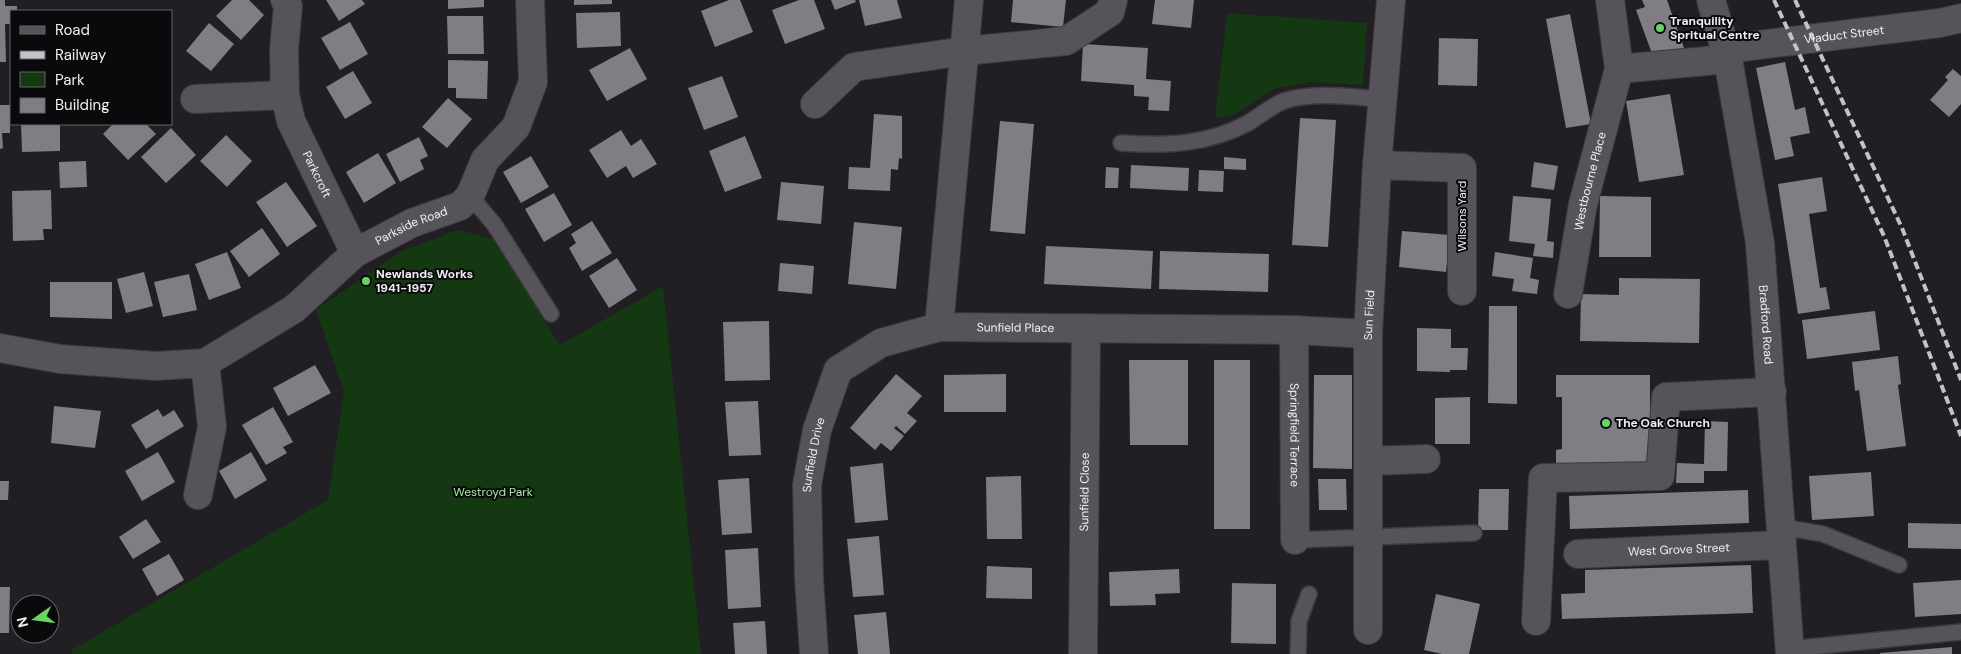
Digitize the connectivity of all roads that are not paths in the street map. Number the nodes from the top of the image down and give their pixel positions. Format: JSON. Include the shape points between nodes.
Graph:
{"nodes":[{"id":1,"x":285,"y":0,"type":"edge"},
{"id":2,"x":530,"y":0,"type":"edge"},
{"id":3,"x":969,"y":0,"type":"edge"},
{"id":4,"x":1113,"y":0,"type":"edge"},
{"id":5,"x":1391,"y":0,"type":"edge"},
{"id":6,"x":1610,"y":0,"type":"edge"},
{"id":7,"x":1711,"y":0,"type":"edge"},
{"id":8,"x":1961,"y":18,"type":"edge"},
{"id":9,"x":965,"y":51,"type":"junction"},
{"id":10,"x":1727,"y":54,"type":"junction"},
{"id":11,"x":1619,"y":69,"type":"junction"},
{"id":12,"x":285,"y":95,"type":"junction"},
{"id":13,"x":195,"y":99,"type":"dead end"},
{"id":14,"x":1382,"y":99,"type":"junction"},
{"id":15,"x":815,"y":104,"type":"dead end"},
{"id":16,"x":1121,"y":143,"type":"dead end"},
{"id":17,"x":1377,"y":165,"type":"junction"},
{"id":18,"x":470,"y":196,"type":"junction"},
{"id":19,"x":355,"y":253,"type":"junction"},
{"id":20,"x":1462,"y":291,"type":"dead end"},
{"id":21,"x":1568,"y":294,"type":"dead end"},
{"id":22,"x":551,"y":314,"type":"dead end"},
{"id":23,"x":939,"y":327,"type":"junction"},
{"id":24,"x":1086,"y":328,"type":"junction"},
{"id":25,"x":1294,"y":330,"type":"junction"},
{"id":26,"x":1368,"y":334,"type":"junction"},
{"id":27,"x":0,"y":348,"type":"edge"},
{"id":28,"x":206,"y":363,"type":"junction"},
{"id":29,"x":1772,"y":392,"type":"junction"},
{"id":30,"x":1426,"y":459,"type":"dead end"},
{"id":31,"x":1368,"y":461,"type":"junction"},
{"id":32,"x":198,"y":495,"type":"dead end"},
{"id":33,"x":1474,"y":533,"type":"dead end"},
{"id":34,"x":1781,"y":536,"type":"junction"},
{"id":35,"x":1368,"y":538,"type":"junction"},
{"id":36,"x":1295,"y":540,"type":"joint"},
{"id":37,"x":1578,"y":554,"type":"dead end"},
{"id":38,"x":1899,"y":566,"type":"dead end"},
{"id":39,"x":1309,"y":594,"type":"dead end"},
{"id":40,"x":1536,"y":621,"type":"dead end"},
{"id":41,"x":1368,"y":630,"type":"dead end"},
{"id":42,"x":1961,"y":632,"type":"edge"},
{"id":43,"x":1790,"y":651,"type":"edge"},
{"id":44,"x":814,"y":654,"type":"edge"},
{"id":45,"x":1083,"y":654,"type":"edge"},
{"id":46,"x":1298,"y":654,"type":"edge"}],
"edges":[{"from":1,"to":12,"type":"street","name":"Parkcroft","via":[[288,6],[284,49]]},
{"from":2,"to":18,"type":"street","via":[[533,82],[516,127],[485,160]]},
{"from":3,"to":9,"type":"street"},
{"from":4,"to":9,"type":"street","via":[[1110,12],[1066,41]]},
{"from":5,"to":14,"type":"street","name":"Sun Field"},
{"from":6,"to":11,"type":"street","name":"Westbourne Place"},
{"from":7,"to":10,"type":"street","name":"Bradford Road"},
{"from":8,"to":10,"type":"street","name":"Viaduct Street"},
{"from":9,"to":15,"type":"street","via":[[854,67]]},
{"from":9,"to":23,"type":"street"},
{"from":10,"to":11,"type":"street"},
{"from":10,"to":29,"type":"street","name":"Bradford Road","via":[[1760,243]]},
{"from":11,"to":21,"type":"street","name":"Westbourne Place","via":[[1583,204]]},
{"from":12,"to":13,"type":"street"},
{"from":12,"to":19,"type":"street","name":"Parkcroft","via":[[291,121]]},
{"from":14,"to":16,"type":"lane","via":[[1308,95],[1284,101],[1223,135],[1160,145]]},
{"from":14,"to":17,"type":"street","name":"Sun Field"},
{"from":17,"to":20,"type":"street","name":"Wilsons Yard","via":[[1462,168]]},
{"from":17,"to":26,"type":"street","name":"Sun Field"},
{"from":18,"to":19,"type":"street","name":"Parkside Road","via":[[460,206],[412,223]]},
{"from":18,"to":22,"type":"lane","via":[[494,224]]},
{"from":19,"to":28,"type":"street","name":"Parkside Road","via":[[294,309]]},
{"from":23,"to":24,"type":"street","name":"Sunfield Place"},
{"from":23,"to":44,"type":"street","name":"Sunfield Drive","via":[[880,343],[838,370],[817,430],[807,485]]},
{"from":24,"to":25,"type":"street","name":"Sunfield Place"},
{"from":24,"to":45,"type":"street","name":"Sunfield Close"},
{"from":25,"to":26,"type":"street","name":"Sunfield Place"},
{"from":25,"to":36,"type":"street","name":"Springfield Terrace"},
{"from":26,"to":31,"type":"street","name":"Sun Field"},
{"from":27,"to":28,"type":"street","name":"Parkside Road","via":[[60,359],[137,365]]},
{"from":28,"to":32,"type":"street","via":[[212,427]]},
{"from":29,"to":34,"type":"street","name":"Bradford Road"},
{"from":29,"to":40,"type":"street","via":[[1666,397],[1660,476],[1543,478]]},
{"from":30,"to":31,"type":"street"},
{"from":31,"to":35,"type":"street","name":"Sun Field"},
{"from":33,"to":35,"type":"lane"},
{"from":34,"to":37,"type":"street","name":"West Grove Street"},
{"from":34,"to":38,"type":"lane","via":[[1823,534]]},
{"from":34,"to":43,"type":"street","name":"Bradford Road"},
{"from":35,"to":36,"type":"lane"},
{"from":35,"to":41,"type":"street","name":"Sun Field"},
{"from":39,"to":46,"type":"lane","via":[[1299,621]]},
{"from":42,"to":43,"type":"lane"}]}
